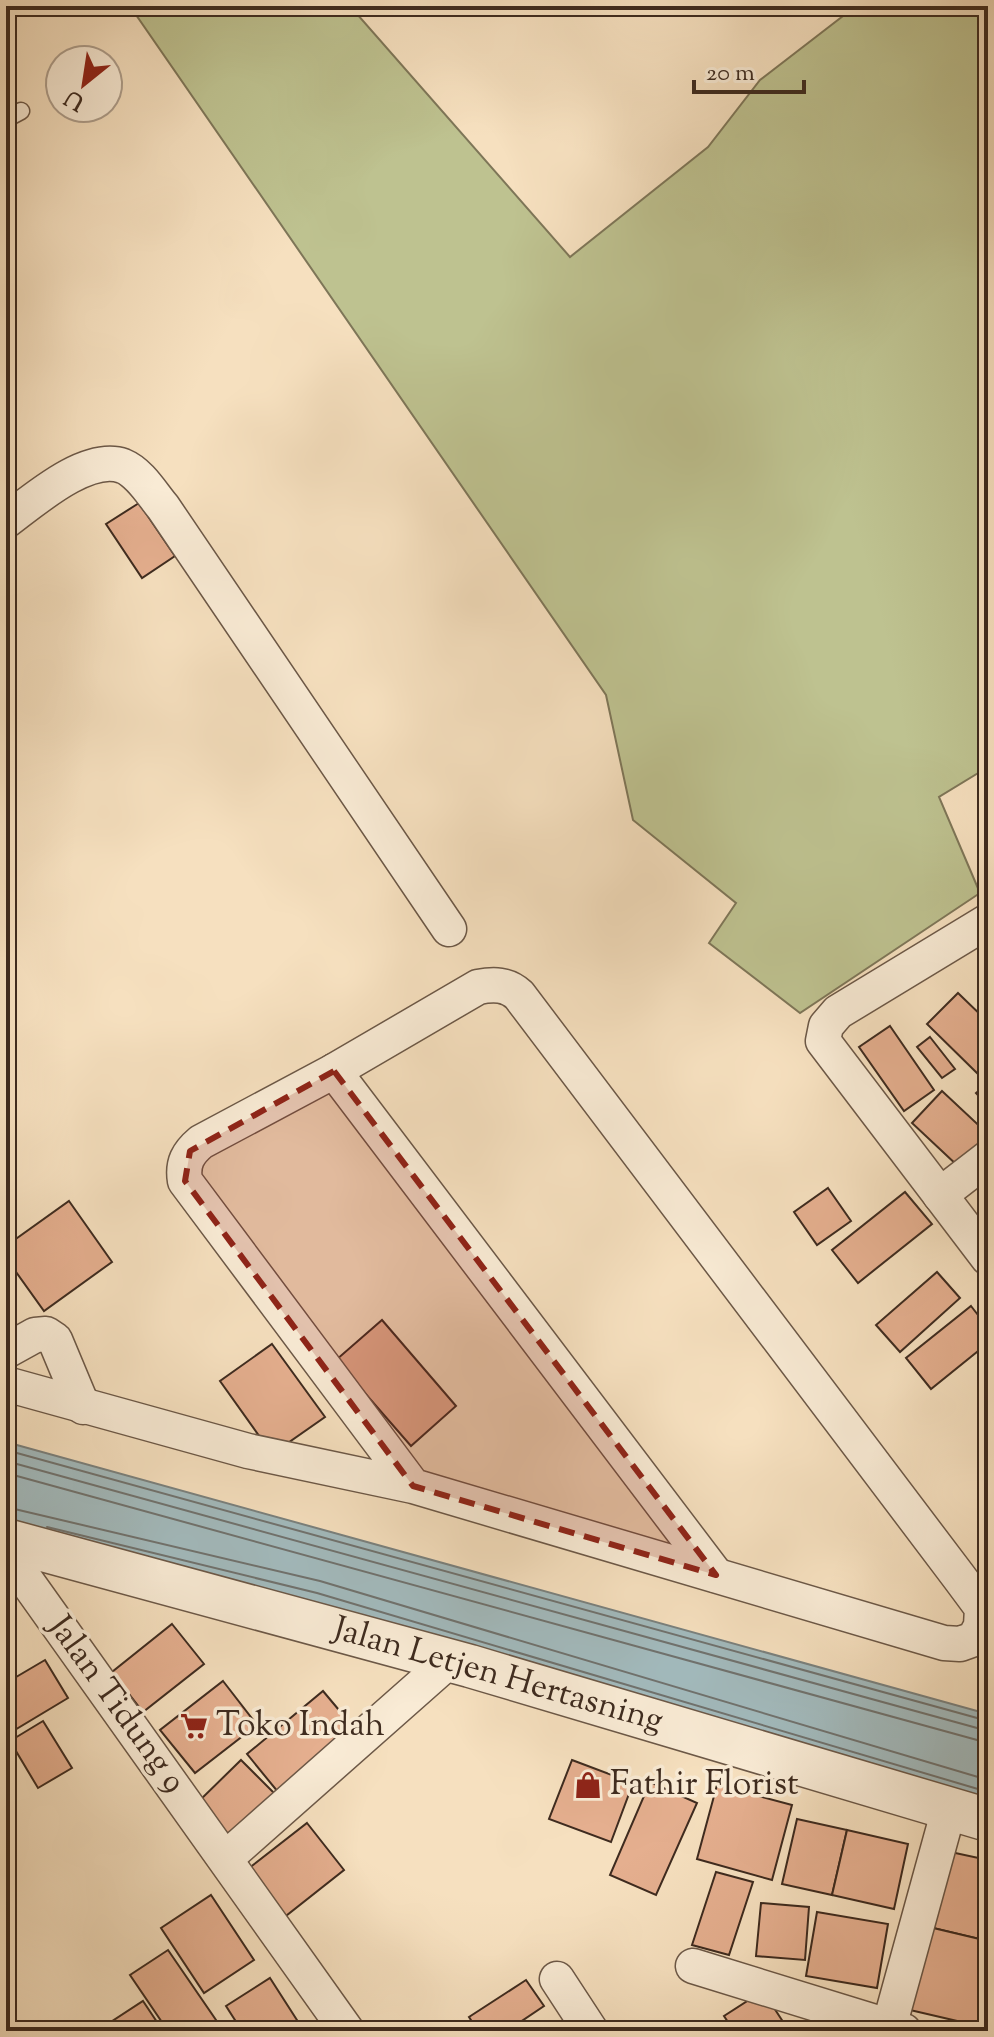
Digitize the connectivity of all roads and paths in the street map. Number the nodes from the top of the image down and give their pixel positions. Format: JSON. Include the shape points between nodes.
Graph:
{"nodes":[{"id":1,"x":6,"y":521,"type":"edge"},
{"id":2,"x":988,"y":921,"type":"edge"},
{"id":3,"x":449,"y":929,"type":"dead end"},
{"id":4,"x":334,"y":1071,"type":"junction"},
{"id":5,"x":988,"y":1158,"type":"edge"},
{"id":6,"x":940,"y":1195,"type":"junction"},
{"id":7,"x":988,"y":1258,"type":"edge"},
{"id":8,"x":6,"y":1351,"type":"edge"},
{"id":9,"x":6,"y":1384,"type":"edge"},
{"id":10,"x":83,"y":1407,"type":"junction"},
{"id":11,"x":413,"y":1486,"type":"junction"},
{"id":12,"x":6,"y":1540,"type":"edge"},
{"id":13,"x":6,"y":1552,"type":"edge"},
{"id":14,"x":716,"y":1575,"type":"junction"},
{"id":15,"x":450,"y":1660,"type":"junction"},
{"id":16,"x":949,"y":1809,"type":"junction"},
{"id":17,"x":988,"y":1820,"type":"edge"},
{"id":18,"x":226,"y":1858,"type":"junction"},
{"id":19,"x":693,"y":1966,"type":"dead end"},
{"id":20,"x":557,"y":1979,"type":"dead end"},
{"id":21,"x":826,"y":2018,"type":"edge"},
{"id":22,"x":896,"y":2029,"type":"edge"},
{"id":23,"x":347,"y":2031,"type":"edge"},
{"id":24,"x":591,"y":2031,"type":"edge"}],
"edges":[{"from":1,"to":3,"type":"street","via":[[65,478],[101,464],[123,466],[137,476]]},
{"from":2,"to":6,"type":"street","via":[[838,1012],[823,1034],[823,1041]]},
{"from":4,"to":11,"type":"street","via":[[201,1142],[185,1162],[185,1181]]},
{"from":4,"to":14,"type":"street"},
{"from":4,"to":14,"type":"street","via":[[478,987],[511,988],[982,1608],[981,1626],[974,1639],[944,1643]]},
{"from":5,"to":6,"type":"street"},
{"from":6,"to":7,"type":"street"},
{"from":8,"to":10,"type":"street","via":[[35,1335],[55,1340]]},
{"from":9,"to":10,"type":"street"},
{"from":10,"to":11,"type":"street","via":[[248,1451]]},
{"from":11,"to":14,"type":"street"},
{"from":12,"to":15,"type":"street","name":"Jalan Letjen Hertasning"},
{"from":13,"to":18,"type":"street","name":"Jalan Tidung 9"},
{"from":15,"to":16,"type":"street","name":"Jalan Letjen Hertasning"},
{"from":15,"to":18,"type":"street"},
{"from":16,"to":17,"type":"street","name":"Jalan Letjen Hertasning"},
{"from":16,"to":22,"type":"street"},
{"from":18,"to":23,"type":"street","name":"Jalan Tidung 9"},
{"from":19,"to":21,"type":"street"},
{"from":20,"to":24,"type":"street"},
{"from":21,"to":22,"type":"street"}]}
